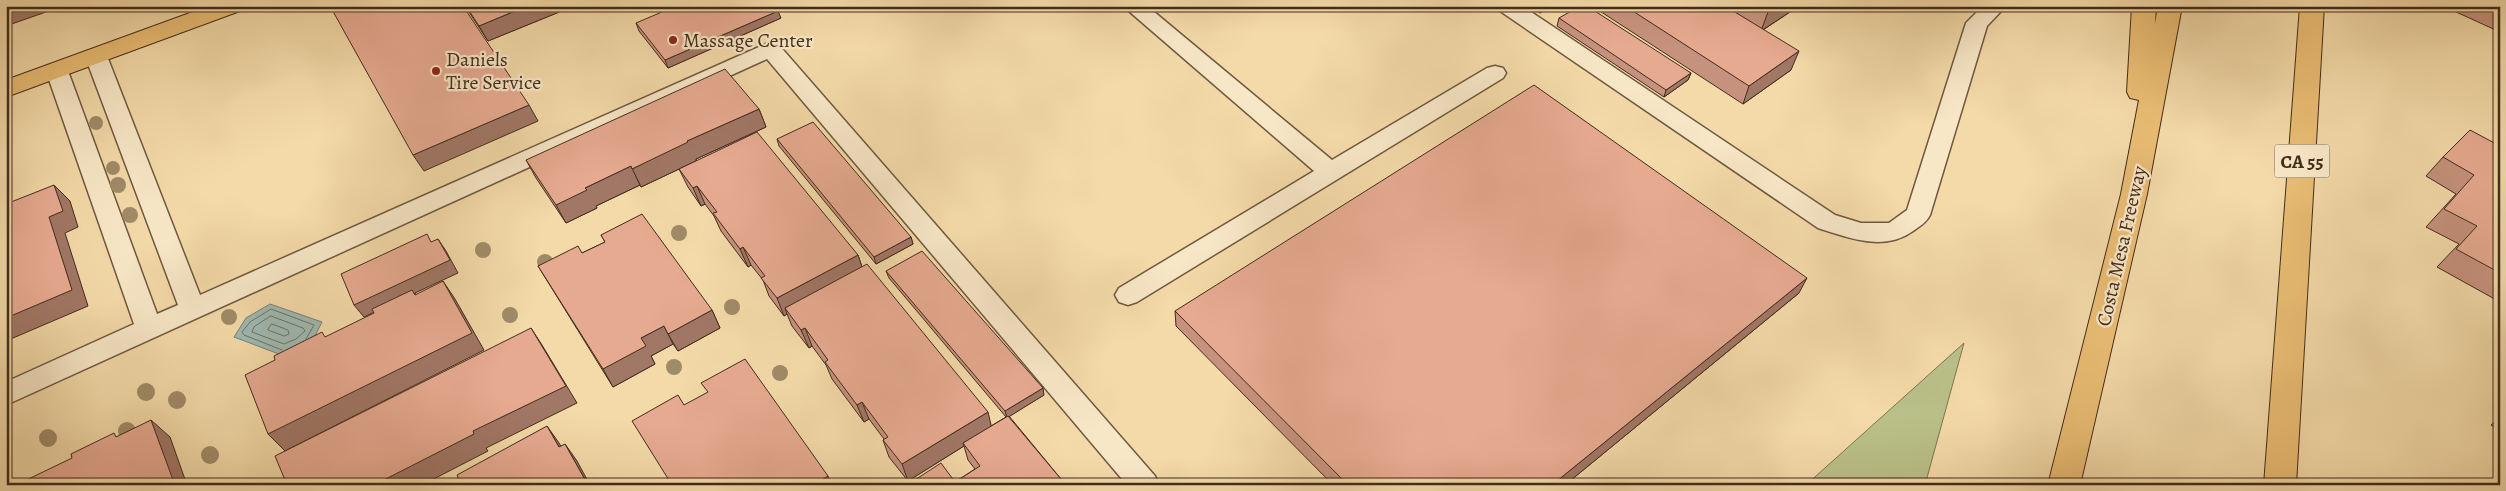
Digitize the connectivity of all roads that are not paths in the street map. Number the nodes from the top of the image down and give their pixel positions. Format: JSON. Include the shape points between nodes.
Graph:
{"nodes":[{"id":1,"x":232,"y":6,"type":"edge"},
{"id":2,"x":1133,"y":6,"type":"edge"},
{"id":3,"x":1507,"y":6,"type":"edge"},
{"id":4,"x":1996,"y":6,"type":"edge"},
{"id":5,"x":2144,"y":6,"type":"edge"},
{"id":6,"x":2170,"y":6,"type":"edge"},
{"id":7,"x":2312,"y":6,"type":"edge"},
{"id":8,"x":96,"y":56,"type":"junction"},
{"id":9,"x":57,"y":70,"type":"junction"},
{"id":10,"x":1495,"y":73,"type":"dead end"},
{"id":11,"x":6,"y":89,"type":"edge"},
{"id":12,"x":1331,"y":172,"type":"junction"},
{"id":13,"x":2134,"y":194,"type":"junction"},
{"id":14,"x":1128,"y":296,"type":"dead end"},
{"id":15,"x":193,"y":309,"type":"junction"},
{"id":16,"x":150,"y":329,"type":"junction"},
{"id":17,"x":6,"y":394,"type":"edge"},
{"id":18,"x":1145,"y":485,"type":"edge"},
{"id":19,"x":2064,"y":485,"type":"edge"},
{"id":20,"x":2280,"y":485,"type":"edge"}],
"edges":[{"from":1,"to":8,"type":"main road"},
{"from":2,"to":12,"type":"lane"},
{"from":3,"to":4,"type":"lane","via":[[1827,222],[1861,232],[1894,232],[1918,215],[1977,23]]},
{"from":5,"to":13,"type":"main road"},
{"from":6,"to":13,"type":"main road","name":"Costa Mesa Freeway"},
{"from":7,"to":20,"type":"main road","number":"CA 55"},
{"from":8,"to":9,"type":"main road"},
{"from":8,"to":15,"type":"lane"},
{"from":9,"to":11,"type":"main road"},
{"from":9,"to":16,"type":"lane"},
{"from":10,"to":12,"type":"lane"},
{"from":12,"to":14,"type":"lane"},
{"from":13,"to":19,"type":"main road","name":"Costa Mesa Freeway"},
{"from":15,"to":16,"type":"lane"},
{"from":15,"to":18,"type":"lane","via":[[770,49]]},
{"from":16,"to":17,"type":"lane"}]}
